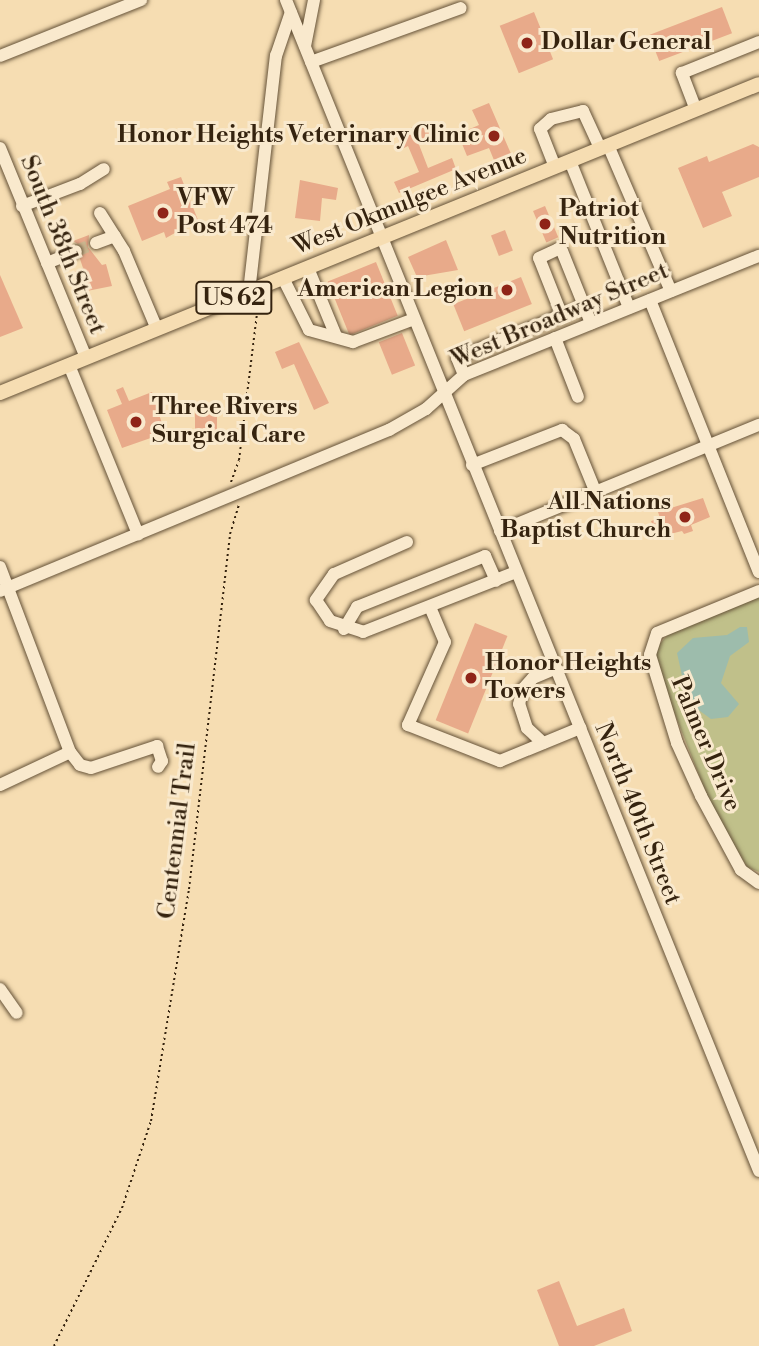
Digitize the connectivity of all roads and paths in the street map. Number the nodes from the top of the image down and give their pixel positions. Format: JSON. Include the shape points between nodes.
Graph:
{"nodes":[{"id":1,"x":141,"y":0,"type":"edge"},
{"id":2,"x":314,"y":0,"type":"edge"},
{"id":3,"x":288,"y":6,"type":"edge"},
{"id":4,"x":461,"y":8,"type":"dead end"},
{"id":5,"x":759,"y":42,"type":"edge"},
{"id":6,"x":304,"y":46,"type":"junction"},
{"id":7,"x":0,"y":56,"type":"edge"},
{"id":8,"x":311,"y":62,"type":"junction"},
{"id":9,"x":759,"y":84,"type":"edge"},
{"id":10,"x":696,"y":110,"type":"junction"},
{"id":11,"x":604,"y":147,"type":"junction"},
{"id":12,"x":0,"y":148,"type":"edge"},
{"id":13,"x":570,"y":161,"type":"junction"},
{"id":14,"x":555,"y":167,"type":"junction"},
{"id":15,"x":104,"y":169,"type":"dead end"},
{"id":16,"x":22,"y":206,"type":"junction"},
{"id":17,"x":100,"y":212,"type":"dead end"},
{"id":18,"x":115,"y":236,"type":"junction"},
{"id":19,"x":382,"y":238,"type":"junction"},
{"id":20,"x":96,"y":243,"type":"tunnel mouth"},
{"id":21,"x":76,"y":251,"type":"tunnel mouth"},
{"id":22,"x":759,"y":256,"type":"edge"},
{"id":23,"x":47,"y":263,"type":"junction"},
{"id":24,"x":308,"y":268,"type":"junction"},
{"id":25,"x":283,"y":278,"type":"junction"},
{"id":26,"x":671,"y":291,"type":"junction"},
{"id":27,"x":249,"y":292,"type":"junction"},
{"id":28,"x":650,"y":300,"type":"junction"},
{"id":29,"x":258,"y":306,"type":"dead end"},
{"id":30,"x":584,"y":306,"type":"junction"},
{"id":31,"x":629,"y":308,"type":"junction"},
{"id":32,"x":562,"y":316,"type":"junction"},
{"id":33,"x":414,"y":319,"type":"junction"},
{"id":34,"x":591,"y":323,"type":"junction"},
{"id":35,"x":157,"y":329,"type":"junction"},
{"id":36,"x":529,"y":329,"type":"junction"},
{"id":37,"x":336,"y":336,"type":"junction"},
{"id":38,"x":555,"y":338,"type":"junction"},
{"id":39,"x":536,"y":346,"type":"junction"},
{"id":40,"x":86,"y":358,"type":"junction"},
{"id":41,"x":69,"y":365,"type":"junction"},
{"id":42,"x":464,"y":375,"type":"junction"},
{"id":43,"x":443,"y":391,"type":"junction"},
{"id":44,"x":0,"y":393,"type":"edge"},
{"id":45,"x":578,"y":397,"type":"dead end"},
{"id":46,"x":759,"y":425,"type":"edge"},
{"id":47,"x":708,"y":448,"type":"junction"},
{"id":48,"x":472,"y":465,"type":"junction"},
{"id":49,"x":596,"y":493,"type":"junction"},
{"id":50,"x":235,"y":494,"type":"junction"},
{"id":51,"x":500,"y":531,"type":"junction"},
{"id":52,"x":138,"y":534,"type":"junction"},
{"id":53,"x":407,"y":542,"type":"dead end"},
{"id":54,"x":0,"y":567,"type":"edge"},
{"id":55,"x":516,"y":572,"type":"junction"},
{"id":56,"x":759,"y":572,"type":"edge"},
{"id":57,"x":496,"y":580,"type":"junction"},
{"id":58,"x":4,"y":589,"type":"edge"},
{"id":59,"x":759,"y":591,"type":"edge"},
{"id":60,"x":430,"y":607,"type":"junction"},
{"id":61,"x":344,"y":629,"type":"junction"},
{"id":62,"x":556,"y":668,"type":"junction"},
{"id":63,"x":580,"y":728,"type":"junction"},
{"id":64,"x":543,"y":743,"type":"junction"},
{"id":65,"x":70,"y":752,"type":"junction"},
{"id":66,"x":158,"y":766,"type":"dead end"},
{"id":67,"x":0,"y":785,"type":"edge"},
{"id":68,"x":759,"y":883,"type":"edge"},
{"id":69,"x":0,"y":989,"type":"edge"},
{"id":70,"x":17,"y":1013,"type":"dead end"},
{"id":71,"x":759,"y":1171,"type":"edge"},
{"id":72,"x":54,"y":1346,"type":"edge"}],
"edges":[{"from":1,"to":7,"type":"street"},
{"from":2,"to":6,"type":"street"},
{"from":3,"to":6,"type":"street","name":"North 40th Street"},
{"from":3,"to":27,"type":"street","via":[[276,56]]},
{"from":4,"to":8,"type":"street"},
{"from":5,"to":10,"type":"street","via":[[682,73]]},
{"from":6,"to":8,"type":"street","name":"North 40th Street"},
{"from":8,"to":19,"type":"street","name":"North 40th Street"},
{"from":9,"to":10,"type":"main road","name":"West Okmulgee Avenue","number":"US 62"},
{"from":10,"to":11,"type":"main road","name":"West Okmulgee Avenue","number":"US 62"},
{"from":11,"to":13,"type":"main road","name":"West Okmulgee Avenue","number":"US 62"},
{"from":11,"to":14,"type":"street","via":[[583,111],[551,119],[540,129]]},
{"from":11,"to":26,"type":"street"},
{"from":12,"to":16,"type":"street","name":"South 38th Street"},
{"from":13,"to":14,"type":"main road","name":"West Okmulgee Avenue","number":"US 62"},
{"from":13,"to":31,"type":"street"},
{"from":14,"to":19,"type":"main road","name":"West Okmulgee Avenue","number":"US 62"},
{"from":15,"to":16,"type":"street","via":[[80,184]]},
{"from":16,"to":23,"type":"street","name":"South 38th Street"},
{"from":17,"to":18,"type":"street"},
{"from":18,"to":20,"type":"street"},
{"from":18,"to":35,"type":"street"},
{"from":19,"to":24,"type":"main road","name":"West Okmulgee Avenue","number":"US 62"},
{"from":19,"to":33,"type":"street","name":"North 40th Street"},
{"from":21,"to":23,"type":"street"},
{"from":22,"to":26,"type":"street","name":"West Broadway Street"},
{"from":23,"to":40,"type":"street","name":"South 38th Street"},
{"from":24,"to":25,"type":"main road","name":"West Okmulgee Avenue","number":"US 62"},
{"from":24,"to":37,"type":"street"},
{"from":25,"to":27,"type":"main road","name":"West Okmulgee Avenue","number":"US 62"},
{"from":25,"to":37,"type":"street","via":[[302,324]]},
{"from":26,"to":28,"type":"street","name":"West Broadway Street"},
{"from":27,"to":35,"type":"main road","name":"West Okmulgee Avenue","number":"US 62"},
{"from":28,"to":31,"type":"street","name":"West Broadway Street"},
{"from":28,"to":47,"type":"street"},
{"from":29,"to":50,"type":"path","name":"Centennial Trail","via":[[239,460],[231,474]]},
{"from":30,"to":32,"type":"street"},
{"from":30,"to":32,"type":"street","via":[[562,251],[541,256]]},
{"from":30,"to":34,"type":"street"},
{"from":31,"to":34,"type":"street","name":"West Broadway Street"},
{"from":32,"to":36,"type":"street"},
{"from":33,"to":37,"type":"street","via":[[353,342]]},
{"from":33,"to":43,"type":"street","name":"North 40th Street"},
{"from":34,"to":38,"type":"street","name":"West Broadway Street"},
{"from":35,"to":40,"type":"main road","name":"West Okmulgee Avenue","number":"US 62"},
{"from":36,"to":39,"type":"street"},
{"from":36,"to":42,"type":"street","via":[[457,358]]},
{"from":38,"to":39,"type":"street","name":"West Broadway Street"},
{"from":38,"to":45,"type":"street"},
{"from":39,"to":42,"type":"street","name":"West Broadway Street"},
{"from":40,"to":41,"type":"main road","name":"West Okmulgee Avenue","number":"US 62"},
{"from":41,"to":44,"type":"main road","name":"West Okmulgee Avenue","number":"US 62"},
{"from":41,"to":52,"type":"street"},
{"from":42,"to":43,"type":"street","name":"West Broadway Street"},
{"from":43,"to":48,"type":"street","name":"North 40th Street"},
{"from":43,"to":50,"type":"street","name":"West Broadway Street","via":[[410,420]]},
{"from":46,"to":47,"type":"street"},
{"from":47,"to":49,"type":"street"},
{"from":47,"to":56,"type":"street"},
{"from":48,"to":49,"type":"street","via":[[568,431]]},
{"from":48,"to":51,"type":"street","name":"North 40th Street"},
{"from":49,"to":51,"type":"street"},
{"from":50,"to":52,"type":"street","name":"West Broadway Street"},
{"from":50,"to":72,"type":"path","name":"Centennial Trail","via":[[239,510],[230,534],[189,889],[159,1083],[122,1208]]},
{"from":51,"to":55,"type":"street","name":"North 40th Street"},
{"from":52,"to":58,"type":"street","name":"West Broadway Street"},
{"from":53,"to":61,"type":"street","via":[[334,574],[316,600],[330,621]]},
{"from":54,"to":58,"type":"street"},
{"from":55,"to":57,"type":"street"},
{"from":55,"to":62,"type":"street","name":"North 40th Street"},
{"from":57,"to":60,"type":"street"},
{"from":57,"to":61,"type":"street","via":[[485,556],[357,607]]},
{"from":58,"to":65,"type":"street"},
{"from":59,"to":68,"type":"street","name":"Palmer Drive","via":[[657,634],[650,655],[677,743],[701,796],[741,870]]},
{"from":60,"to":61,"type":"street","via":[[363,632]]},
{"from":60,"to":64,"type":"street","via":[[445,642],[408,725],[500,761]]},
{"from":62,"to":63,"type":"street","name":"North 40th Street"},
{"from":62,"to":64,"type":"street","via":[[533,678],[523,689],[519,704],[527,728]]},
{"from":63,"to":64,"type":"street"},
{"from":63,"to":71,"type":"street","name":"North 40th Street"},
{"from":65,"to":66,"type":"street","via":[[79,765],[91,768],[157,746],[162,761]]},
{"from":65,"to":67,"type":"street"},
{"from":69,"to":70,"type":"street"}]}
